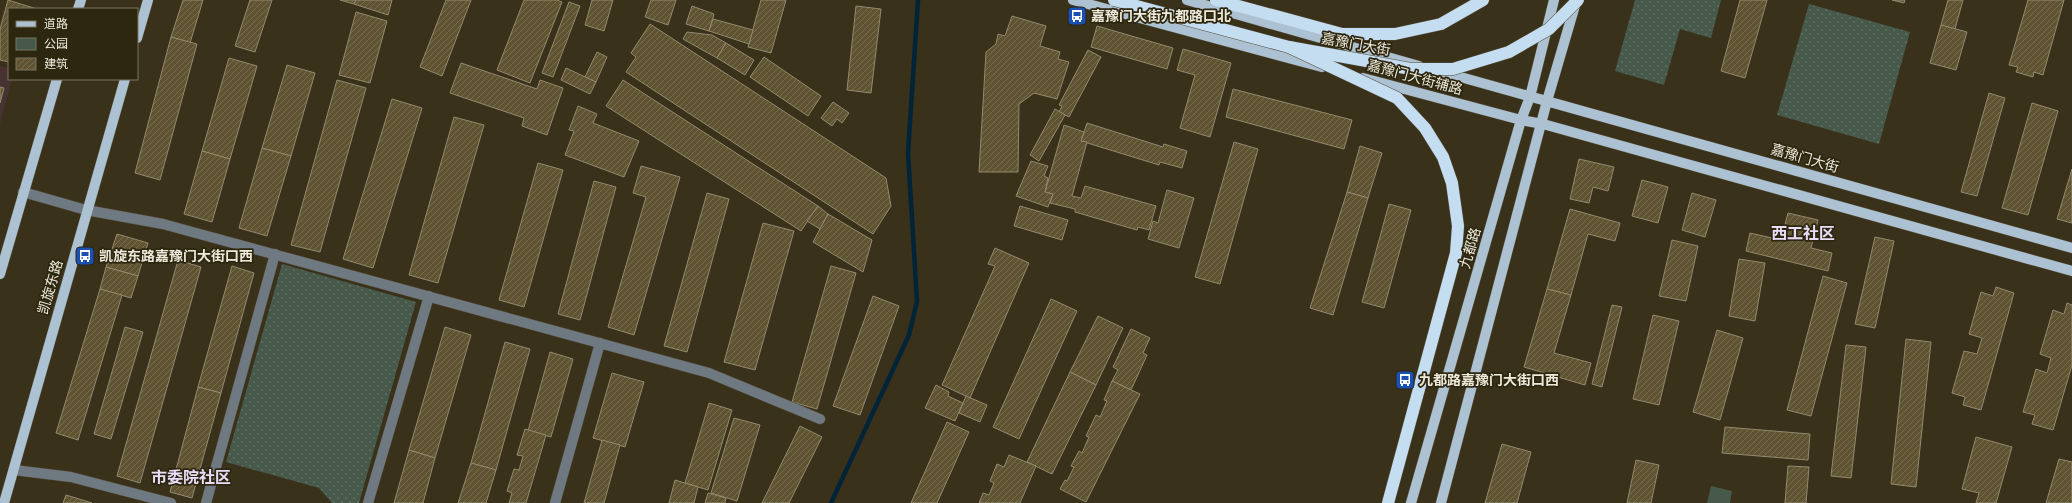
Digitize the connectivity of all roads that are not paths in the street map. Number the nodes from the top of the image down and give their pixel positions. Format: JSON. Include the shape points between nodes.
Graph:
{"nodes":[{"id":1,"x":148,"y":0,"type":"edge"},
{"id":2,"x":1073,"y":0,"type":"edge"},
{"id":3,"x":1114,"y":0,"type":"edge"},
{"id":4,"x":1187,"y":0,"type":"edge"},
{"id":5,"x":1216,"y":0,"type":"edge"},
{"id":6,"x":1483,"y":0,"type":"edge"},
{"id":7,"x":1554,"y":0,"type":"edge"},
{"id":8,"x":1577,"y":0,"type":"edge"},
{"id":9,"x":138,"y":35,"type":"edge"},
{"id":10,"x":1289,"y":47,"type":"junction"},
{"id":11,"x":57,"y":80,"type":"edge"},
{"id":12,"x":125,"y":80,"type":"edge"},
{"id":13,"x":1530,"y":97,"type":"junction"},
{"id":14,"x":1547,"y":101,"type":"junction"},
{"id":15,"x":1521,"y":120,"type":"junction"},
{"id":16,"x":1542,"y":124,"type":"junction"},
{"id":17,"x":23,"y":192,"type":"junction"},
{"id":18,"x":86,"y":210,"type":"junction"},
{"id":19,"x":2072,"y":248,"type":"edge"},
{"id":20,"x":275,"y":254,"type":"junction"},
{"id":21,"x":2072,"y":271,"type":"edge"},
{"id":22,"x":0,"y":274,"type":"edge"},
{"id":23,"x":429,"y":296,"type":"junction"},
{"id":24,"x":600,"y":343,"type":"junction"},
{"id":25,"x":820,"y":419,"type":"dead end"},
{"id":26,"x":14,"y":470,"type":"junction"},
{"id":27,"x":4,"y":503,"type":"edge"},
{"id":28,"x":172,"y":503,"type":"edge"},
{"id":29,"x":206,"y":503,"type":"edge"},
{"id":30,"x":368,"y":503,"type":"edge"},
{"id":31,"x":555,"y":503,"type":"edge"},
{"id":32,"x":1388,"y":503,"type":"edge"},
{"id":33,"x":1412,"y":503,"type":"edge"},
{"id":34,"x":1441,"y":503,"type":"edge"}],
"edges":[{"from":1,"to":9,"type":"main road"},
{"from":2,"to":15,"type":"main road","name":"嘉豫门大街辅路"},
{"from":3,"to":10,"type":"highway","name":"嘉豫门大街","bridge":true},
{"from":4,"to":13,"type":"main road","name":"嘉豫门大街辅路"},
{"from":5,"to":6,"type":"highway","name":"嘉豫门大街","via":[[1342,34],[1395,34],[1441,24]]},
{"from":7,"to":13,"type":"main road","name":"九都路"},
{"from":8,"to":10,"type":"highway","name":"嘉豫门大街","bridge":true,"via":[[1549,29],[1509,52],[1453,69],[1411,69]]},
{"from":8,"to":14,"type":"main road"},
{"from":10,"to":32,"type":"highway","bridge":true,"via":[[1396,98],[1425,128],[1443,157],[1452,183],[1458,226],[1456,253]]},
{"from":11,"to":17,"type":"main road"},
{"from":12,"to":18,"type":"main road","name":"凯旋东路"},
{"from":13,"to":14,"type":"main road","name":"嘉豫门大街"},
{"from":13,"to":15,"type":"main road","name":"九都路"},
{"from":14,"to":16,"type":"main road"},
{"from":14,"to":19,"type":"main road","name":"嘉豫门大街"},
{"from":15,"to":16,"type":"main road","name":"嘉豫门大街辅路"},
{"from":15,"to":33,"type":"main road","name":"九都路"},
{"from":16,"to":21,"type":"main road"},
{"from":16,"to":34,"type":"main road"},
{"from":17,"to":18,"type":"street"},
{"from":17,"to":22,"type":"main road"},
{"from":18,"to":20,"type":"street","via":[[163,224]]},
{"from":18,"to":26,"type":"main road","name":"凯旋东路"},
{"from":20,"to":23,"type":"street"},
{"from":20,"to":29,"type":"street"},
{"from":23,"to":24,"type":"street"},
{"from":23,"to":30,"type":"street"},
{"from":24,"to":25,"type":"street","via":[[709,373]]},
{"from":24,"to":31,"type":"street"},
{"from":26,"to":27,"type":"main road","name":"凯旋东路"},
{"from":26,"to":28,"type":"street","via":[[71,477]]}]}
